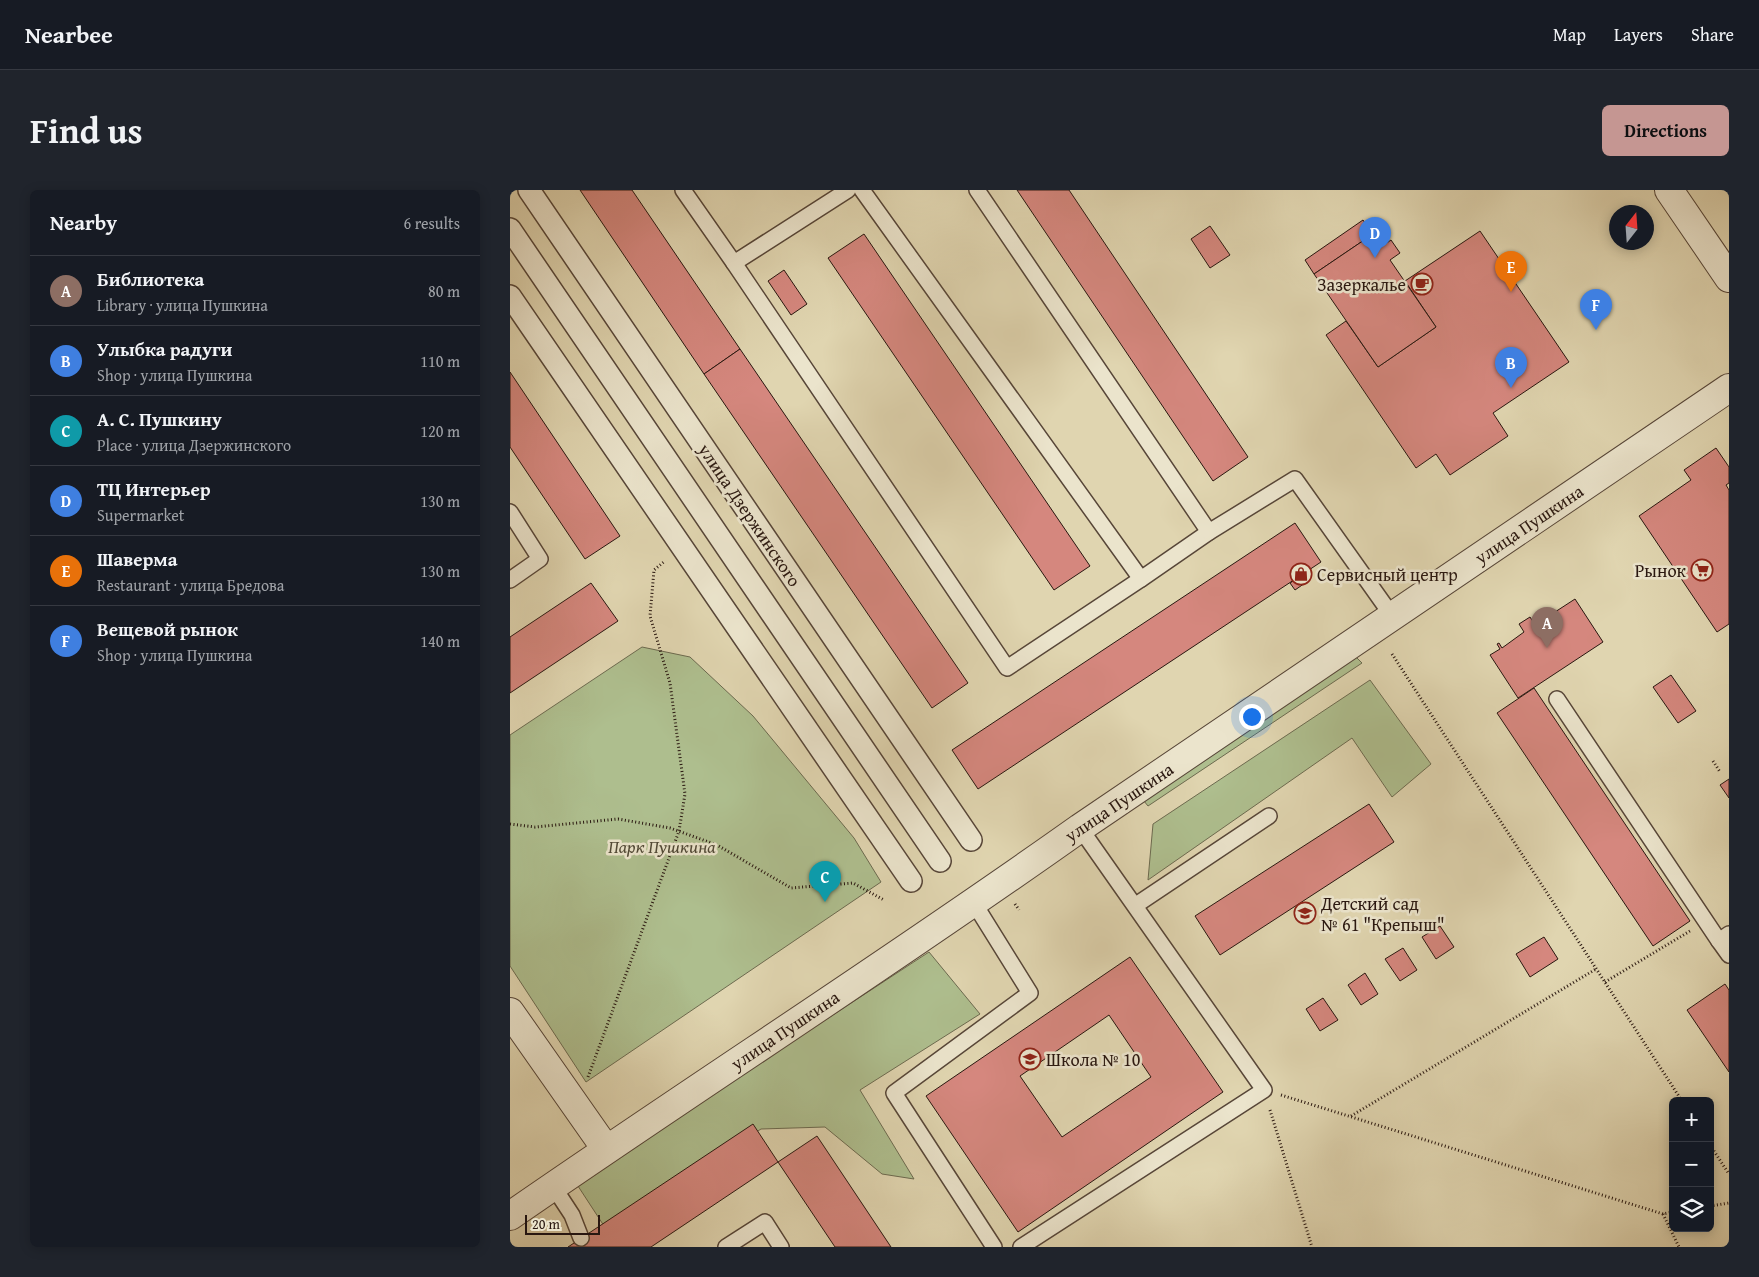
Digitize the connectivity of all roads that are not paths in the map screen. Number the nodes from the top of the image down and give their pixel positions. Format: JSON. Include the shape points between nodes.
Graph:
{"nodes":[{"id":1,"x":529,"y":190,"type":"edge"},
{"id":2,"x":683,"y":190,"type":"edge"},
{"id":3,"x":848,"y":190,"type":"edge"},
{"id":4,"x":862,"y":190,"type":"edge"},
{"id":5,"x":977,"y":190,"type":"edge"},
{"id":6,"x":1669,"y":190,"type":"edge"},
{"id":7,"x":510,"y":230,"type":"edge"},
{"id":8,"x":734,"y":264,"type":"junction"},
{"id":9,"x":1729,"y":278,"type":"edge"},
{"id":10,"x":510,"y":296,"type":"edge"},
{"id":11,"x":1729,"y":388,"type":"edge"},
{"id":12,"x":510,"y":512,"type":"edge"},
{"id":13,"x":1209,"y":532,"type":"junction"},
{"id":14,"x":1141,"y":579,"type":"junction"},
{"id":15,"x":510,"y":580,"type":"edge"},
{"id":16,"x":1393,"y":616,"type":"junction"},
{"id":17,"x":1557,"y":699,"type":"dead end"},
{"id":18,"x":1269,"y":816,"type":"dead end"},
{"id":19,"x":1080,"y":828,"type":"junction"},
{"id":20,"x":971,"y":840,"type":"dead end"},
{"id":21,"x":940,"y":861,"type":"dead end"},
{"id":22,"x":912,"y":881,"type":"dead end"},
{"id":23,"x":974,"y":903,"type":"junction"},
{"id":24,"x":1136,"y":905,"type":"junction"},
{"id":25,"x":1724,"y":938,"type":"edge"},
{"id":26,"x":1729,"y":955,"type":"edge"},
{"id":27,"x":510,"y":1012,"type":"edge"},
{"id":28,"x":606,"y":1149,"type":"junction"},
{"id":29,"x":553,"y":1186,"type":"junction"},
{"id":30,"x":510,"y":1216,"type":"edge"},
{"id":31,"x":581,"y":1238,"type":"dead end"},
{"id":32,"x":726,"y":1247,"type":"edge"},
{"id":33,"x":781,"y":1247,"type":"edge"},
{"id":34,"x":994,"y":1247,"type":"edge"},
{"id":35,"x":1022,"y":1247,"type":"edge"}],
"edges":[{"from":1,"to":20,"type":"street","name":"улица Дзержинского"},
{"from":2,"to":8,"type":"lane"},
{"from":3,"to":8,"type":"lane"},
{"from":4,"to":14,"type":"lane"},
{"from":5,"to":13,"type":"lane"},
{"from":6,"to":9,"type":"street"},
{"from":7,"to":21,"type":"street"},
{"from":8,"to":14,"type":"lane","via":[[1007,668]]},
{"from":10,"to":22,"type":"street"},
{"from":11,"to":16,"type":"street","name":"улица Пушкина"},
{"from":12,"to":15,"type":"lane","via":[[540,559]]},
{"from":13,"to":14,"type":"lane"},
{"from":13,"to":16,"type":"lane","via":[[1294,479]]},
{"from":16,"to":19,"type":"street","name":"улица Пушкина"},
{"from":17,"to":25,"type":"lane","via":[[1706,922]]},
{"from":18,"to":24,"type":"lane"},
{"from":19,"to":23,"type":"street","name":"улица Пушкина"},
{"from":19,"to":24,"type":"lane"},
{"from":23,"to":28,"type":"street","name":"улица Пушкина"},
{"from":23,"to":34,"type":"lane","via":[[1030,994],[894,1093]]},
{"from":24,"to":35,"type":"lane","via":[[1264,1090]]},
{"from":25,"to":26,"type":"lane"},
{"from":27,"to":28,"type":"street"},
{"from":28,"to":29,"type":"street","name":"улица Пушкина"},
{"from":29,"to":30,"type":"street","name":"улица Пушкина"},
{"from":29,"to":31,"type":"lane","via":[[572,1215]]},
{"from":32,"to":33,"type":"lane","via":[[764,1222]]}]}
